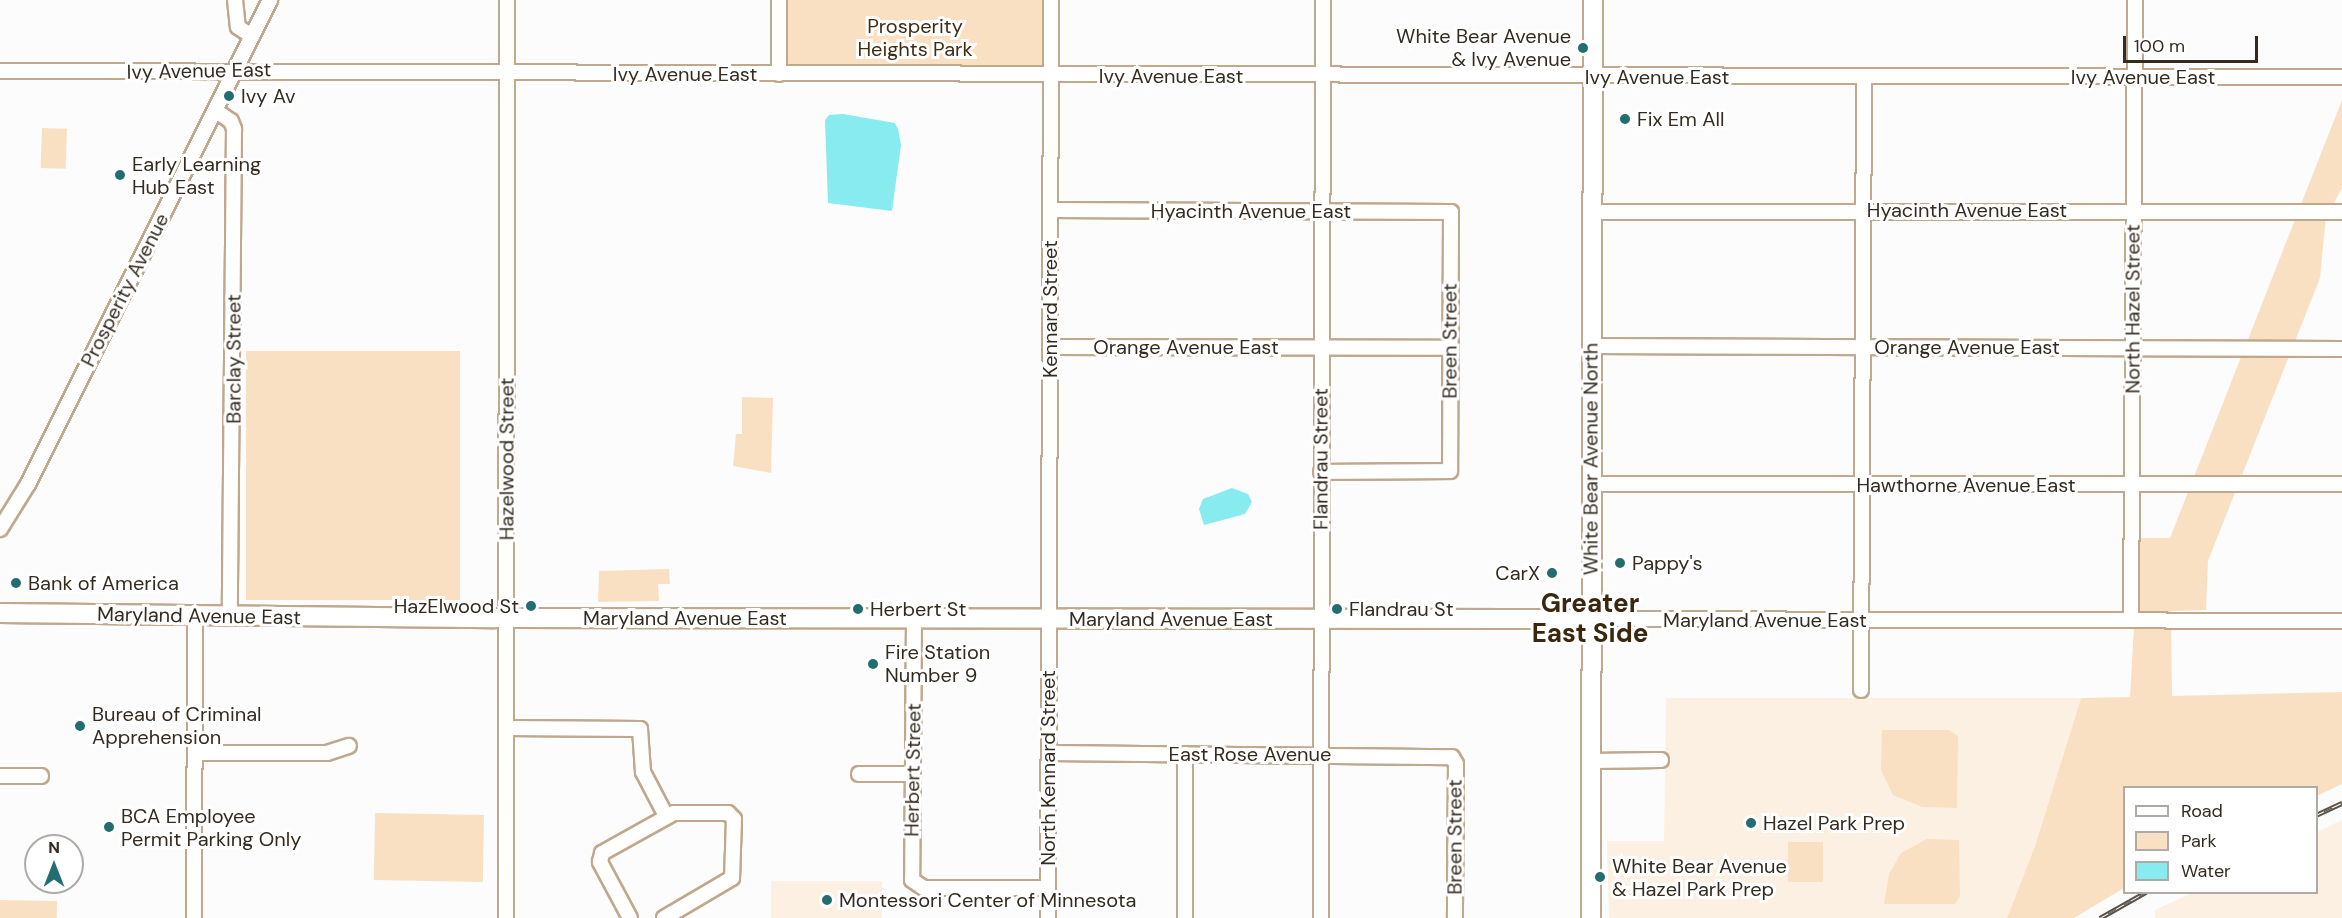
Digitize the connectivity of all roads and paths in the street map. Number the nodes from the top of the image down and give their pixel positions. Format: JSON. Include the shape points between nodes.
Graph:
{"nodes":[{"id":1,"x":235,"y":0,"type":"edge"},
{"id":2,"x":270,"y":0,"type":"edge"},
{"id":3,"x":507,"y":0,"type":"edge"},
{"id":4,"x":779,"y":0,"type":"edge"},
{"id":5,"x":1051,"y":0,"type":"edge"},
{"id":6,"x":1323,"y":0,"type":"edge"},
{"id":7,"x":1593,"y":0,"type":"edge"},
{"id":8,"x":2134,"y":0,"type":"edge"},
{"id":9,"x":252,"y":36,"type":"junction"},
{"id":10,"x":232,"y":70,"type":"junction"},
{"id":11,"x":0,"y":71,"type":"edge"},
{"id":12,"x":507,"y":74,"type":"junction"},
{"id":13,"x":779,"y":75,"type":"junction"},
{"id":14,"x":1050,"y":75,"type":"junction"},
{"id":15,"x":1323,"y":76,"type":"junction"},
{"id":16,"x":1593,"y":77,"type":"junction"},
{"id":17,"x":1864,"y":77,"type":"junction"},
{"id":18,"x":2134,"y":77,"type":"junction"},
{"id":19,"x":2342,"y":77,"type":"edge"},
{"id":20,"x":215,"y":110,"type":"junction"},
{"id":21,"x":1050,"y":210,"type":"junction"},
{"id":22,"x":1865,"y":210,"type":"junction"},
{"id":23,"x":1322,"y":211,"type":"junction"},
{"id":24,"x":2133,"y":211,"type":"junction"},
{"id":25,"x":1451,"y":212,"type":"joint"},
{"id":26,"x":1592,"y":212,"type":"junction"},
{"id":27,"x":2342,"y":212,"type":"edge"},
{"id":28,"x":1591,"y":346,"type":"junction"},
{"id":29,"x":1050,"y":347,"type":"junction"},
{"id":30,"x":1864,"y":347,"type":"junction"},
{"id":31,"x":1322,"y":348,"type":"junction"},
{"id":32,"x":1450,"y":348,"type":"junction"},
{"id":33,"x":2133,"y":348,"type":"junction"},
{"id":34,"x":2342,"y":349,"type":"edge"},
{"id":35,"x":1321,"y":472,"type":"junction"},
{"id":36,"x":1591,"y":484,"type":"junction"},
{"id":37,"x":2342,"y":484,"type":"edge"},
{"id":38,"x":1863,"y":485,"type":"junction"},
{"id":39,"x":2132,"y":485,"type":"junction"},
{"id":40,"x":0,"y":529,"type":"edge"},
{"id":41,"x":0,"y":613,"type":"edge"},
{"id":42,"x":195,"y":617,"type":"junction"},
{"id":43,"x":230,"y":617,"type":"junction"},
{"id":44,"x":507,"y":618,"type":"junction"},
{"id":45,"x":914,"y":618,"type":"junction"},
{"id":46,"x":1049,"y":619,"type":"junction"},
{"id":47,"x":1320,"y":619,"type":"junction"},
{"id":48,"x":1590,"y":619,"type":"junction"},
{"id":49,"x":2131,"y":619,"type":"junction"},
{"id":50,"x":1862,"y":620,"type":"junction"},
{"id":51,"x":2342,"y":621,"type":"edge"},
{"id":52,"x":1861,"y":690,"type":"dead end"},
{"id":53,"x":507,"y":728,"type":"junction"},
{"id":54,"x":349,"y":746,"type":"dead end"},
{"id":55,"x":195,"y":753,"type":"junction"},
{"id":56,"x":1048,"y":753,"type":"junction"},
{"id":57,"x":1185,"y":753,"type":"junction"},
{"id":58,"x":1320,"y":754,"type":"junction"},
{"id":59,"x":1452,"y":757,"type":"joint"},
{"id":60,"x":1661,"y":760,"type":"dead end"},
{"id":61,"x":1591,"y":761,"type":"junction"},
{"id":62,"x":860,"y":774,"type":"dead end"},
{"id":63,"x":914,"y":774,"type":"junction"},
{"id":64,"x":0,"y":776,"type":"edge"},
{"id":65,"x":41,"y":776,"type":"dead end"},
{"id":66,"x":666,"y":816,"type":"junction"},
{"id":67,"x":1048,"y":888,"type":"junction"},
{"id":68,"x":194,"y":918,"type":"edge"},
{"id":69,"x":506,"y":918,"type":"edge"},
{"id":70,"x":630,"y":918,"type":"edge"},
{"id":71,"x":663,"y":918,"type":"edge"},
{"id":72,"x":1048,"y":918,"type":"edge"},
{"id":73,"x":1185,"y":918,"type":"edge"},
{"id":74,"x":1321,"y":918,"type":"edge"},
{"id":75,"x":1455,"y":918,"type":"edge"},
{"id":76,"x":1591,"y":918,"type":"edge"}],
"edges":[{"from":1,"to":9,"type":"street","via":[[238,27]]},
{"from":2,"to":9,"type":"street","name":"Prosperity Avenue"},
{"from":3,"to":12,"type":"street","name":"Hazelwood Street"},
{"from":4,"to":13,"type":"street"},
{"from":5,"to":14,"type":"street","name":"Kennard Street"},
{"from":6,"to":15,"type":"street","name":"Flandrau Street"},
{"from":7,"to":16,"type":"main road","name":"White Bear Avenue North"},
{"from":8,"to":18,"type":"street","name":"North Hazel Street"},
{"from":9,"to":10,"type":"street","name":"Prosperity Avenue"},
{"from":10,"to":11,"type":"street","name":"Ivy Avenue East"},
{"from":10,"to":12,"type":"street","name":"Ivy Avenue East"},
{"from":10,"to":20,"type":"street","name":"Prosperity Avenue"},
{"from":12,"to":13,"type":"street","name":"Ivy Avenue East"},
{"from":12,"to":44,"type":"street","name":"Hazelwood Street"},
{"from":13,"to":14,"type":"street","name":"Ivy Avenue East"},
{"from":14,"to":15,"type":"street","name":"Ivy Avenue East"},
{"from":14,"to":21,"type":"street","name":"Kennard Street"},
{"from":15,"to":16,"type":"street","name":"Ivy Avenue East"},
{"from":15,"to":23,"type":"street","name":"Flandrau Street"},
{"from":16,"to":17,"type":"street","name":"Ivy Avenue East"},
{"from":16,"to":26,"type":"main road","name":"White Bear Avenue North"},
{"from":17,"to":18,"type":"street","name":"Ivy Avenue East"},
{"from":17,"to":22,"type":"street"},
{"from":18,"to":19,"type":"street","name":"Ivy Avenue East"},
{"from":18,"to":24,"type":"street","name":"North Hazel Street"},
{"from":20,"to":40,"type":"street","name":"Prosperity Avenue","via":[[28,484]]},
{"from":20,"to":43,"type":"street","name":"Barclay Street","via":[[231,120],[234,129]]},
{"from":21,"to":23,"type":"street","name":"Hyacinth Avenue East"},
{"from":21,"to":29,"type":"street","name":"Kennard Street"},
{"from":22,"to":24,"type":"street","name":"Hyacinth Avenue East"},
{"from":22,"to":26,"type":"street","name":"Hyacinth Avenue East"},
{"from":22,"to":30,"type":"street"},
{"from":23,"to":25,"type":"street","name":"Hyacinth Avenue East"},
{"from":23,"to":31,"type":"street","name":"Flandrau Street"},
{"from":24,"to":27,"type":"street","name":"Hyacinth Avenue East"},
{"from":24,"to":33,"type":"street","name":"North Hazel Street"},
{"from":25,"to":32,"type":"street","name":"Breen Street"},
{"from":26,"to":28,"type":"main road","name":"White Bear Avenue North"},
{"from":28,"to":30,"type":"street","name":"Orange Avenue East"},
{"from":28,"to":36,"type":"main road","name":"White Bear Avenue North"},
{"from":29,"to":31,"type":"street","name":"Orange Avenue East"},
{"from":29,"to":46,"type":"street","name":"Kennard Street"},
{"from":30,"to":33,"type":"street","name":"Orange Avenue East"},
{"from":30,"to":38,"type":"street"},
{"from":31,"to":32,"type":"street","name":"Orange Avenue East"},
{"from":31,"to":35,"type":"street","name":"Flandrau Street"},
{"from":32,"to":35,"type":"street","name":"Breen Street","via":[[1450,471]]},
{"from":33,"to":34,"type":"street","name":"Orange Avenue East"},
{"from":33,"to":39,"type":"street","name":"North Hazel Street"},
{"from":35,"to":47,"type":"street","name":"Flandrau Street"},
{"from":36,"to":38,"type":"street","name":"Hawthorne Avenue East"},
{"from":36,"to":48,"type":"main road","name":"White Bear Avenue North"},
{"from":37,"to":39,"type":"street","name":"Hawthorne Avenue East"},
{"from":38,"to":39,"type":"street","name":"Hawthorne Avenue East"},
{"from":38,"to":50,"type":"street"},
{"from":39,"to":49,"type":"street","name":"North Hazel Street"},
{"from":41,"to":42,"type":"main road","name":"Maryland Avenue East"},
{"from":42,"to":43,"type":"main road","name":"Maryland Avenue East"},
{"from":42,"to":55,"type":"street"},
{"from":43,"to":44,"type":"main road","name":"Maryland Avenue East"},
{"from":44,"to":45,"type":"main road","name":"Maryland Avenue East"},
{"from":44,"to":53,"type":"street","name":"Hazelwood Street"},
{"from":45,"to":46,"type":"main road","name":"Maryland Avenue East"},
{"from":45,"to":63,"type":"street","name":"Herbert Street"},
{"from":46,"to":47,"type":"main road","name":"Maryland Avenue East"},
{"from":46,"to":56,"type":"street","name":"North Kennard Street"},
{"from":47,"to":48,"type":"main road","name":"Maryland Avenue East"},
{"from":47,"to":58,"type":"street","name":"Flandrau Street"},
{"from":48,"to":50,"type":"street","name":"Maryland Avenue East"},
{"from":48,"to":61,"type":"main road","name":"White Bear Avenue North"},
{"from":49,"to":50,"type":"street","name":"Maryland Avenue East"},
{"from":49,"to":51,"type":"street","name":"Maryland Avenue East"},
{"from":50,"to":52,"type":"street"},
{"from":53,"to":66,"type":"street","via":[[640,729],[643,772]]},
{"from":53,"to":69,"type":"street","name":"Hazelwood Street"},
{"from":54,"to":55,"type":"street","via":[[327,753]]},
{"from":55,"to":68,"type":"street"},
{"from":56,"to":57,"type":"street","name":"East Rose Avenue"},
{"from":56,"to":67,"type":"street","name":"North Kennard Street"},
{"from":57,"to":58,"type":"street","name":"East Rose Avenue"},
{"from":57,"to":73,"type":"street"},
{"from":58,"to":59,"type":"street","name":"East Rose Avenue"},
{"from":58,"to":74,"type":"street","name":"Flandrau Street"},
{"from":59,"to":75,"type":"street","name":"Breen Street","via":[[1456,764]]},
{"from":60,"to":61,"type":"street"},
{"from":61,"to":76,"type":"main road","name":"White Bear Avenue North"},
{"from":62,"to":63,"type":"street"},
{"from":63,"to":67,"type":"street","name":"Herbert Street","via":[[915,885]]},
{"from":64,"to":65,"type":"street"},
{"from":66,"to":70,"type":"street","via":[[600,857]]},
{"from":66,"to":71,"type":"street","via":[[681,811],[723,812],[732,816],[734,873],[728,882]]},
{"from":67,"to":72,"type":"street","name":"North Kennard Street"}]}
